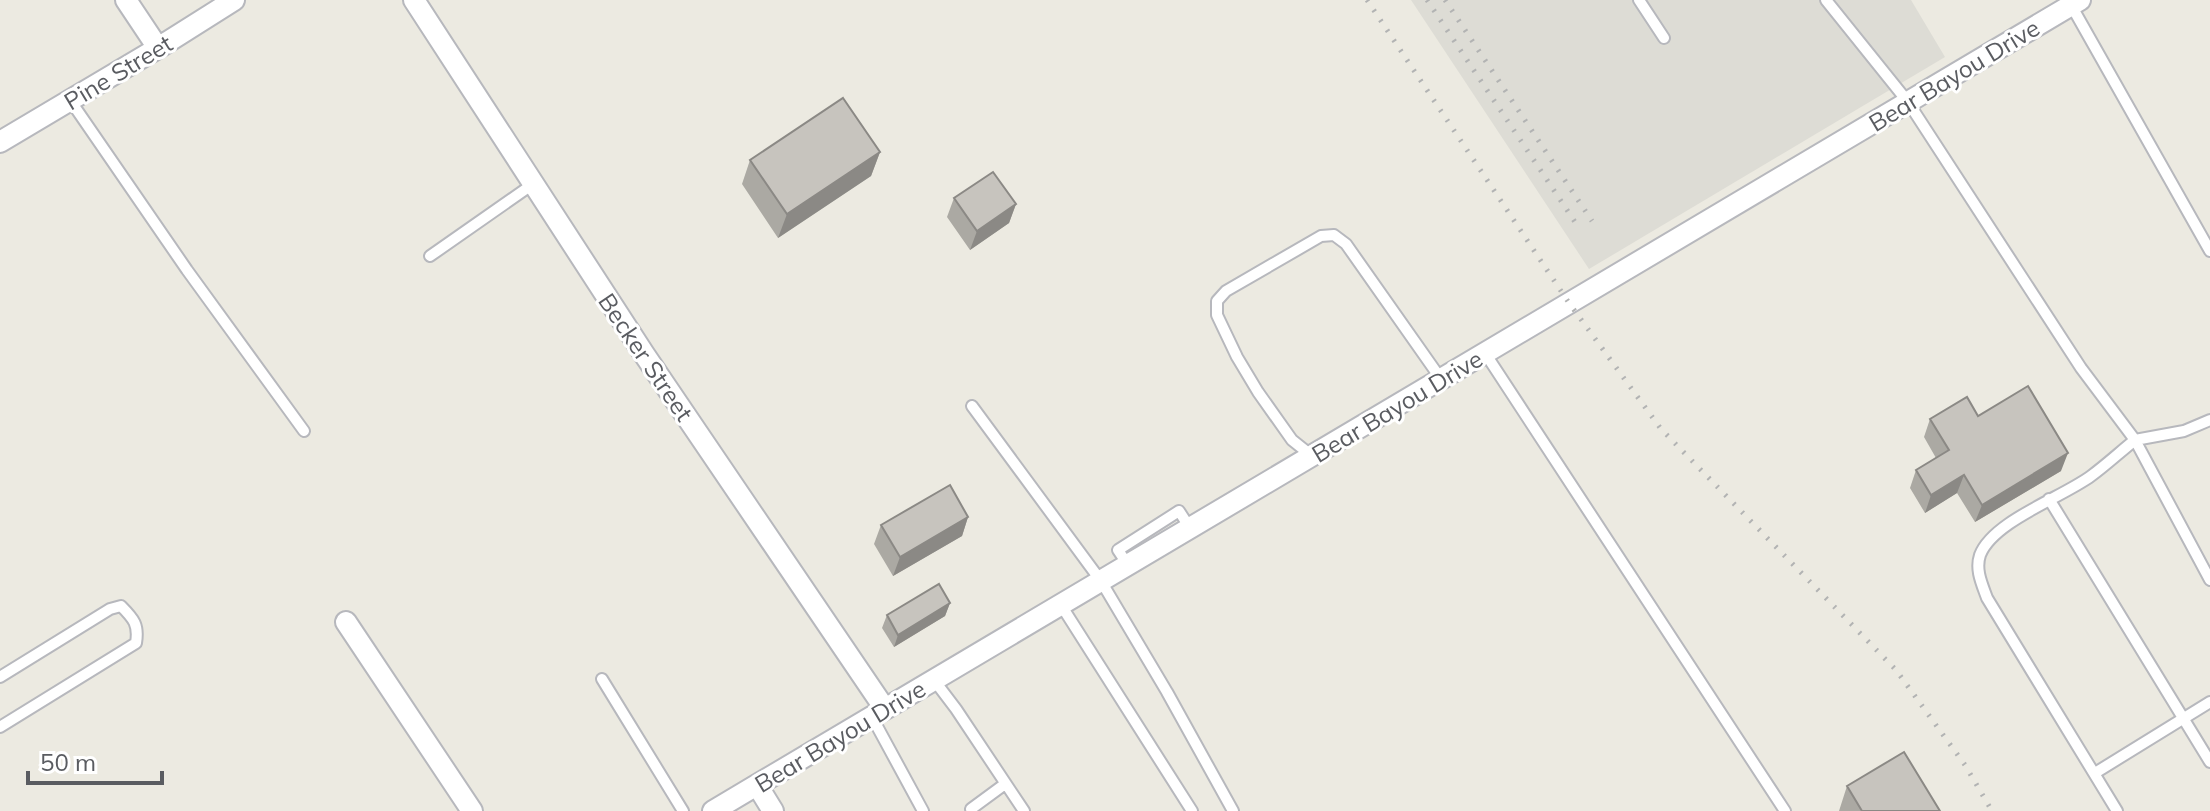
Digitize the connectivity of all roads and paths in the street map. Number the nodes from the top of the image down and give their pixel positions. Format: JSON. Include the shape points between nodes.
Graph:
{"nodes":[{"id":1,"x":126,"y":0,"type":"edge"},
{"id":2,"x":234,"y":0,"type":"edge"},
{"id":3,"x":414,"y":0,"type":"edge"},
{"id":4,"x":1639,"y":0,"type":"edge"},
{"id":5,"x":1826,"y":0,"type":"edge"},
{"id":6,"x":2076,"y":3,"type":"edge"},
{"id":7,"x":1664,"y":38,"type":"dead end"},
{"id":8,"x":158,"y":48,"type":"junction"},
{"id":9,"x":70,"y":100,"type":"junction"},
{"id":10,"x":1908,"y":102,"type":"junction"},
{"id":11,"x":0,"y":142,"type":"edge"},
{"id":12,"x":533,"y":184,"type":"junction"},
{"id":13,"x":2210,"y":251,"type":"edge"},
{"id":14,"x":430,"y":256,"type":"dead end"},
{"id":15,"x":1485,"y":353,"type":"junction"},
{"id":16,"x":1441,"y":379,"type":"junction"},
{"id":17,"x":972,"y":406,"type":"dead end"},
{"id":18,"x":2210,"y":420,"type":"edge"},
{"id":19,"x":304,"y":431,"type":"dead end"},
{"id":20,"x":2135,"y":440,"type":"junction"},
{"id":21,"x":1312,"y":456,"type":"junction"},
{"id":22,"x":2049,"y":499,"type":"junction"},
{"id":23,"x":2210,"y":580,"type":"edge"},
{"id":24,"x":1101,"y":581,"type":"junction"},
{"id":25,"x":1061,"y":605,"type":"junction"},
{"id":26,"x":346,"y":622,"type":"dead end"},
{"id":27,"x":0,"y":677,"type":"edge"},
{"id":28,"x":602,"y":679,"type":"dead end"},
{"id":29,"x":934,"y":680,"type":"junction"},
{"id":30,"x":2210,"y":702,"type":"edge"},
{"id":31,"x":879,"y":713,"type":"junction"},
{"id":32,"x":2183,"y":718,"type":"junction"},
{"id":33,"x":0,"y":727,"type":"edge"},
{"id":34,"x":2210,"y":762,"type":"edge"},
{"id":35,"x":2095,"y":773,"type":"junction"},
{"id":36,"x":1005,"y":784,"type":"junction"},
{"id":37,"x":757,"y":785,"type":"junction"},
{"id":38,"x":724,"y":808,"type":"edge"},
{"id":39,"x":971,"y":809,"type":"edge"},
{"id":40,"x":472,"y":811,"type":"edge"},
{"id":41,"x":683,"y":811,"type":"edge"},
{"id":42,"x":773,"y":811,"type":"edge"},
{"id":43,"x":923,"y":811,"type":"edge"},
{"id":44,"x":1024,"y":811,"type":"edge"},
{"id":45,"x":1192,"y":811,"type":"edge"},
{"id":46,"x":1233,"y":811,"type":"edge"},
{"id":47,"x":1785,"y":811,"type":"edge"},
{"id":48,"x":2117,"y":811,"type":"edge"}],
"edges":[{"from":1,"to":8,"type":"street"},
{"from":2,"to":8,"type":"street","name":"Pine Street"},
{"from":3,"to":12,"type":"street","name":"Becker Street"},
{"from":4,"to":7,"type":"lane"},
{"from":5,"to":10,"type":"lane"},
{"from":6,"to":10,"type":"street","name":"Bear Bayou Drive"},
{"from":6,"to":13,"type":"lane"},
{"from":8,"to":9,"type":"street","name":"Pine Street"},
{"from":9,"to":11,"type":"street","name":"Pine Street"},
{"from":9,"to":19,"type":"lane"},
{"from":10,"to":15,"type":"street","name":"Bear Bayou Drive"},
{"from":10,"to":20,"type":"lane","via":[[2081,368]]},
{"from":12,"to":14,"type":"lane"},
{"from":12,"to":31,"type":"street","name":"Becker Street"},
{"from":15,"to":16,"type":"street","name":"Bear Bayou Drive"},
{"from":15,"to":47,"type":"lane"},
{"from":16,"to":21,"type":"street","name":"Bear Bayou Drive"},
{"from":16,"to":21,"type":"lane","via":[[1346,244],[1334,235],[1321,236],[1226,291],[1217,301],[1217,315],[1237,357],[1292,440]]},
{"from":17,"to":24,"type":"lane"},
{"from":18,"to":20,"type":"lane"},
{"from":20,"to":22,"type":"lane","via":[[2089,477]]},
{"from":20,"to":23,"type":"lane"},
{"from":21,"to":24,"type":"street","name":"Bear Bayou Drive"},
{"from":22,"to":32,"type":"lane"},
{"from":22,"to":35,"type":"lane","via":[[1995,535],[1981,555],[1979,575],[1987,598]]},
{"from":24,"to":25,"type":"street","name":"Bear Bayou Drive"},
{"from":24,"to":46,"type":"lane"},
{"from":25,"to":29,"type":"street","name":"Bear Bayou Drive"},
{"from":25,"to":45,"type":"lane"},
{"from":26,"to":40,"type":"street"},
{"from":27,"to":33,"type":"lane","via":[[110,609],[121,606],[138,629],[136,643]]},
{"from":28,"to":41,"type":"lane"},
{"from":29,"to":31,"type":"street","name":"Bear Bayou Drive"},
{"from":29,"to":36,"type":"lane"},
{"from":30,"to":32,"type":"lane"},
{"from":31,"to":37,"type":"street","name":"Bear Bayou Drive"},
{"from":31,"to":43,"type":"lane"},
{"from":32,"to":34,"type":"lane"},
{"from":32,"to":35,"type":"lane"},
{"from":35,"to":48,"type":"lane"},
{"from":36,"to":39,"type":"lane"},
{"from":36,"to":44,"type":"lane"},
{"from":37,"to":38,"type":"street","name":"Bear Bayou Drive"},
{"from":37,"to":42,"type":"street"}]}
